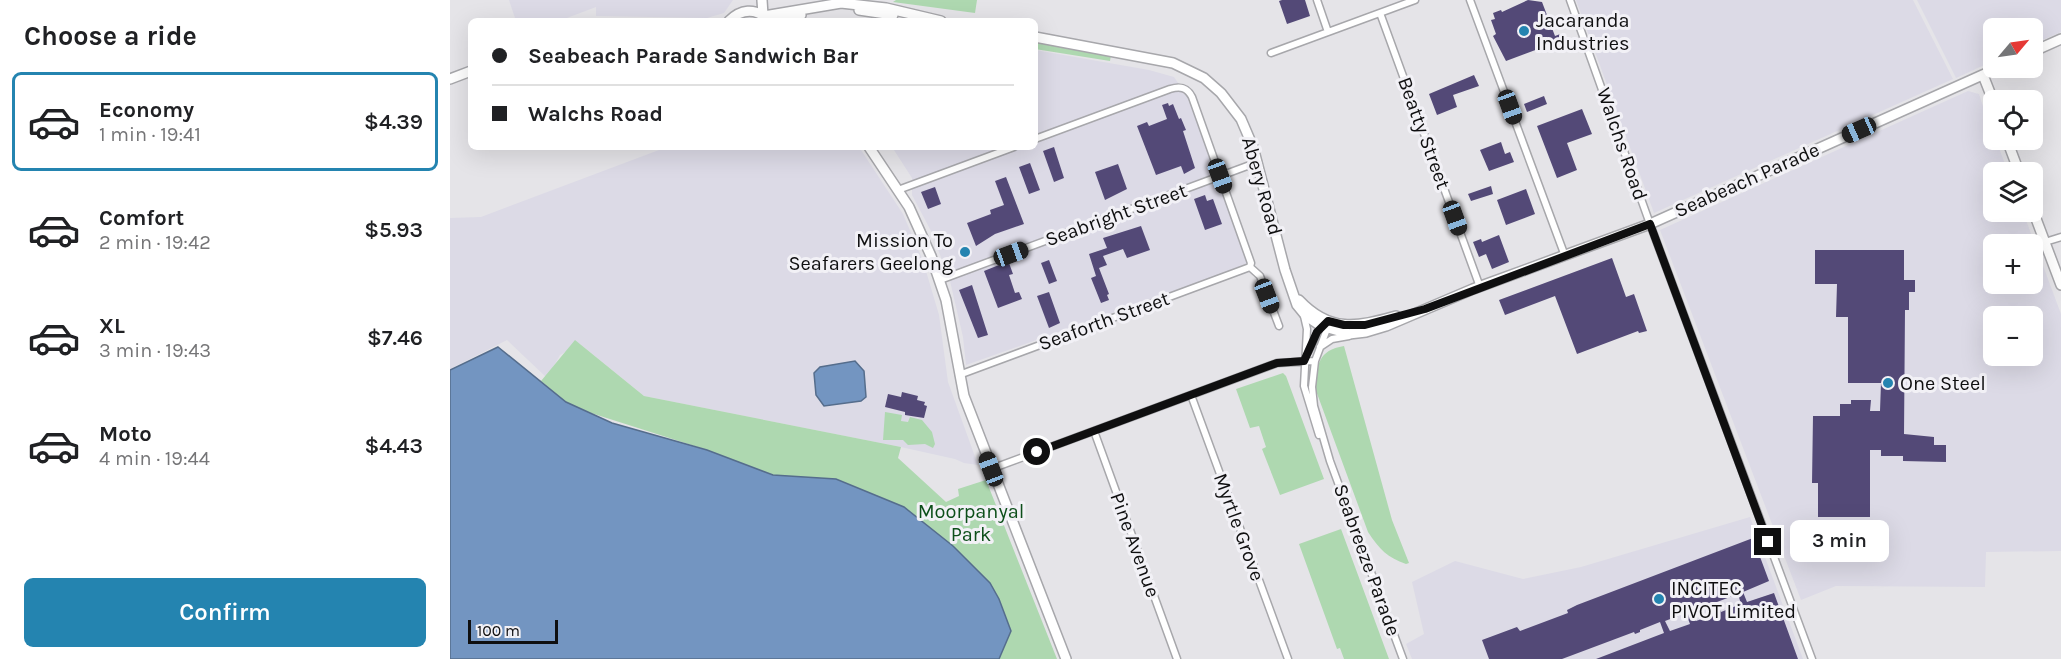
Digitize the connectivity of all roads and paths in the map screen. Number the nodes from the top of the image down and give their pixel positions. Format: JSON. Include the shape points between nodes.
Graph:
{"nodes":[{"id":1,"x":747,"y":0,"type":"edge"},
{"id":2,"x":762,"y":0,"type":"edge"},
{"id":3,"x":1317,"y":0,"type":"edge"},
{"id":4,"x":1415,"y":0,"type":"edge"},
{"id":5,"x":1470,"y":0,"type":"edge"},
{"id":6,"x":1570,"y":0,"type":"edge"},
{"id":7,"x":740,"y":13,"type":"junction"},
{"id":8,"x":1380,"y":13,"type":"junction"},
{"id":9,"x":765,"y":17,"type":"edge"},
{"id":10,"x":916,"y":17,"type":"junction"},
{"id":11,"x":732,"y":18,"type":"edge"},
{"id":12,"x":792,"y":18,"type":"edge"},
{"id":13,"x":922,"y":18,"type":"edge"},
{"id":14,"x":1328,"y":32,"type":"junction"},
{"id":15,"x":1038,"y":38,"type":"edge"},
{"id":16,"x":2061,"y":39,"type":"edge"},
{"id":17,"x":2043,"y":47,"type":"edge"},
{"id":18,"x":1271,"y":53,"type":"dead end"},
{"id":19,"x":468,"y":70,"type":"edge"},
{"id":20,"x":468,"y":70,"type":"edge"},
{"id":21,"x":450,"y":74,"type":"edge"},
{"id":22,"x":1983,"y":75,"type":"edge"},
{"id":23,"x":450,"y":79,"type":"edge"},
{"id":24,"x":1038,"y":138,"type":"edge"},
{"id":25,"x":871,"y":150,"type":"edge"},
{"id":26,"x":1006,"y":150,"type":"edge"},
{"id":27,"x":1258,"y":162,"type":"junction"},
{"id":28,"x":1220,"y":176,"type":"junction"},
{"id":29,"x":898,"y":190,"type":"junction"},
{"id":30,"x":2037,"y":222,"type":"edge"},
{"id":31,"x":1650,"y":224,"type":"junction"},
{"id":32,"x":2061,"y":237,"type":"edge"},
{"id":33,"x":2045,"y":242,"type":"junction"},
{"id":34,"x":1564,"y":256,"type":"junction"},
{"id":35,"x":1250,"y":267,"type":"junction"},
{"id":36,"x":940,"y":280,"type":"junction"},
{"id":37,"x":1288,"y":282,"type":"junction"},
{"id":38,"x":2061,"y":285,"type":"edge"},
{"id":39,"x":1480,"y":287,"type":"junction"},
{"id":40,"x":1425,"y":309,"type":"junction"},
{"id":41,"x":1302,"y":313,"type":"junction"},
{"id":42,"x":1325,"y":325,"type":"junction"},
{"id":43,"x":1279,"y":326,"type":"dead end"},
{"id":44,"x":1362,"y":333,"type":"junction"},
{"id":45,"x":1318,"y":350,"type":"junction"},
{"id":46,"x":1304,"y":361,"type":"junction"},
{"id":47,"x":1314,"y":361,"type":"junction"},
{"id":48,"x":958,"y":375,"type":"junction"},
{"id":49,"x":1191,"y":395,"type":"junction"},
{"id":50,"x":1094,"y":431,"type":"junction"},
{"id":51,"x":1330,"y":461,"type":"junction"},
{"id":52,"x":991,"y":469,"type":"junction"},
{"id":53,"x":1066,"y":659,"type":"edge"},
{"id":54,"x":1177,"y":659,"type":"edge"},
{"id":55,"x":1288,"y":659,"type":"edge"},
{"id":56,"x":1403,"y":659,"type":"edge"},
{"id":57,"x":1812,"y":659,"type":"edge"}],
"edges":[{"from":1,"to":7,"type":"main road"},
{"from":2,"to":9,"type":"main road"},
{"from":3,"to":14,"type":"street"},
{"from":4,"to":8,"type":"street"},
{"from":5,"to":34,"type":"street"},
{"from":6,"to":31,"type":"street","name":"Walchs Road"},
{"from":7,"to":9,"type":"main road","via":[[749,11]]},
{"from":7,"to":11,"type":"main road"},
{"from":8,"to":14,"type":"street"},
{"from":8,"to":39,"type":"street","name":"Beatty Street"},
{"from":9,"to":10,"type":"main road","via":[[841,3]]},
{"from":10,"to":12,"type":"main road","via":[[832,9]]},
{"from":10,"to":13,"type":"main road"},
{"from":14,"to":18,"type":"street"},
{"from":15,"to":27,"type":"main road","name":"Abery Road","via":[[1158,59],[1196,74],[1237,112]]},
{"from":16,"to":17,"type":"main road"},
{"from":19,"to":21,"type":"main road"},
{"from":20,"to":23,"type":"main road"},
{"from":22,"to":31,"type":"main road","name":"Seabeach Parade"},
{"from":24,"to":28,"type":"street","via":[[1170,89],[1186,89]]},
{"from":25,"to":29,"type":"main road"},
{"from":26,"to":29,"type":"street"},
{"from":27,"to":28,"type":"street","name":"Seabright Street"},
{"from":27,"to":37,"type":"main road","name":"Abery Road"},
{"from":28,"to":35,"type":"street"},
{"from":28,"to":36,"type":"street","name":"Seabright Street"},
{"from":29,"to":36,"type":"main road","via":[[923,235]]},
{"from":30,"to":33,"type":"main road"},
{"from":31,"to":34,"type":"main road","name":"Seabeach Parade"},
{"from":31,"to":57,"type":"street","name":"Walchs Road"},
{"from":32,"to":33,"type":"street"},
{"from":33,"to":38,"type":"main road"},
{"from":34,"to":39,"type":"main road","name":"Seabeach Parade"},
{"from":35,"to":43,"type":"street","via":[[1260,276]]},
{"from":35,"to":48,"type":"street","name":"Seaforth Street"},
{"from":36,"to":48,"type":"main road"},
{"from":37,"to":41,"type":"main road","name":"Abery Road"},
{"from":37,"to":42,"type":"main road","name":"Seabeach Parade","via":[[1304,306]]},
{"from":39,"to":40,"type":"main road","name":"Seabeach Parade"},
{"from":40,"to":42,"type":"main road","name":"Seabeach Parade","via":[[1365,325]]},
{"from":40,"to":44,"type":"main road","name":"Seabeach Parade"},
{"from":41,"to":42,"type":"main road"},
{"from":41,"to":46,"type":"street","name":"Seabreeze Parade","via":[[1307,329]]},
{"from":42,"to":44,"type":"main road","name":"Seabeach Parade","via":[[1347,334]]},
{"from":42,"to":45,"type":"street","name":"Seabreeze Parade"},
{"from":42,"to":46,"type":"street","name":"Seabreeze Parade"},
{"from":44,"to":45,"type":"street","via":[[1332,339]]},
{"from":45,"to":47,"type":"street","name":"Seabreeze Parade"},
{"from":46,"to":47,"type":"street"},
{"from":46,"to":49,"type":"street","via":[[1277,363]]},
{"from":46,"to":51,"type":"street","name":"Seabreeze Parade","via":[[1306,400]]},
{"from":47,"to":51,"type":"street","name":"Seabreeze Parade","via":[[1312,400]]},
{"from":48,"to":52,"type":"main road"},
{"from":49,"to":50,"type":"street"},
{"from":49,"to":55,"type":"street","name":"Myrtle Grove"},
{"from":50,"to":52,"type":"street"},
{"from":50,"to":54,"type":"street","name":"Pine Avenue"},
{"from":51,"to":56,"type":"street","name":"Seabreeze Parade"},
{"from":52,"to":53,"type":"main road"}]}
